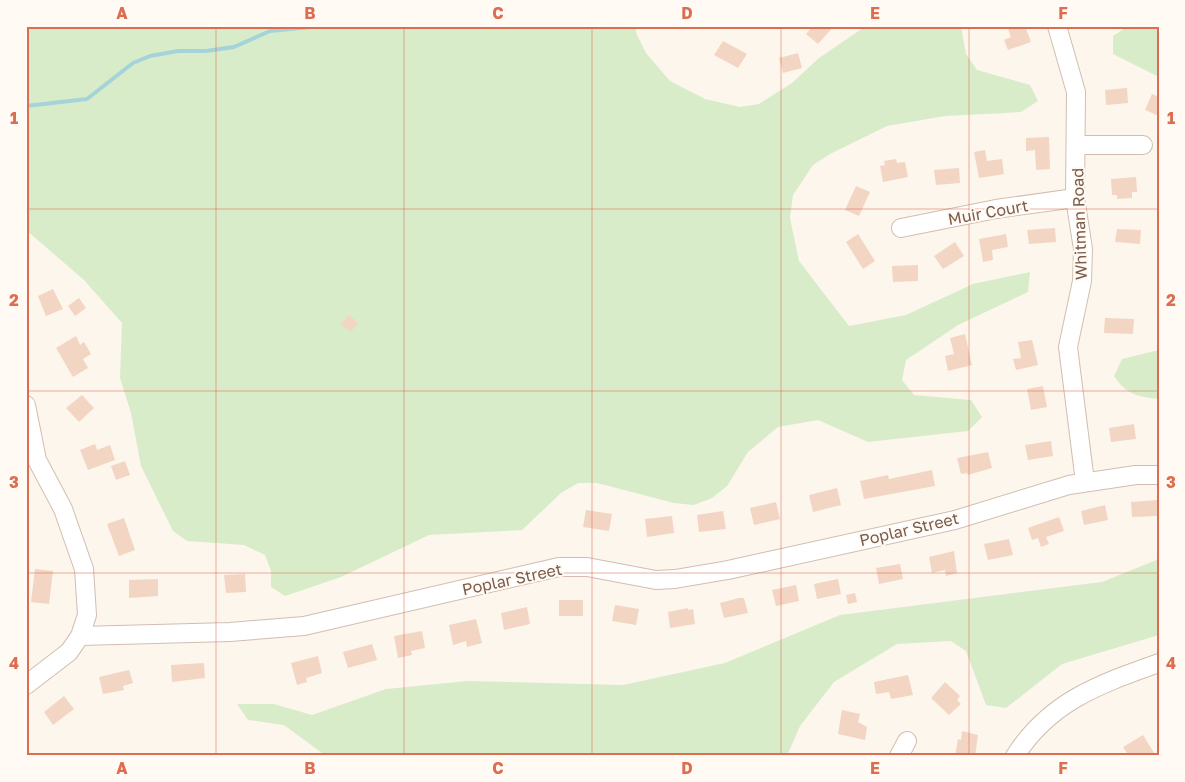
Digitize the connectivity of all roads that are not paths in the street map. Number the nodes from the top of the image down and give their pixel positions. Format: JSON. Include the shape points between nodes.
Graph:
{"nodes":[{"id":1,"x":1057,"y":26,"type":"edge"},
{"id":2,"x":1077,"y":145,"type":"junction"},
{"id":3,"x":1142,"y":145,"type":"dead end"},
{"id":4,"x":1075,"y":198,"type":"junction"},
{"id":5,"x":902,"y":228,"type":"dead end"},
{"id":6,"x":26,"y":405,"type":"edge"},
{"id":7,"x":34,"y":469,"type":"edge"},
{"id":8,"x":1159,"y":475,"type":"edge"},
{"id":9,"x":1085,"y":482,"type":"junction"},
{"id":10,"x":80,"y":636,"type":"junction"},
{"id":11,"x":1159,"y":663,"type":"edge"},
{"id":12,"x":26,"y":685,"type":"edge"},
{"id":13,"x":1015,"y":756,"type":"edge"}],
"edges":[{"from":1,"to":2,"type":"street","name":"Whitman Road","via":[[1076,92]]},
{"from":2,"to":3,"type":"street"},
{"from":2,"to":4,"type":"street","name":"Whitman Road"},
{"from":4,"to":5,"type":"street","name":"Muir Court","via":[[996,209]]},
{"from":4,"to":9,"type":"street","name":"Whitman Road","via":[[1083,249],[1082,281],[1068,347]]},
{"from":6,"to":7,"type":"street","via":[[37,460]]},
{"from":7,"to":10,"type":"street","via":[[63,509],[84,569],[88,615]]},
{"from":8,"to":9,"type":"street","name":"Poplar Street"},
{"from":9,"to":10,"type":"street","name":"Poplar Street","via":[[955,520],[675,580],[656,580],[587,567],[559,567],[304,626],[230,632]]},
{"from":10,"to":12,"type":"street","via":[[61,660]]},
{"from":11,"to":13,"type":"street","via":[[1096,687],[1065,703],[1041,724]]}]}
